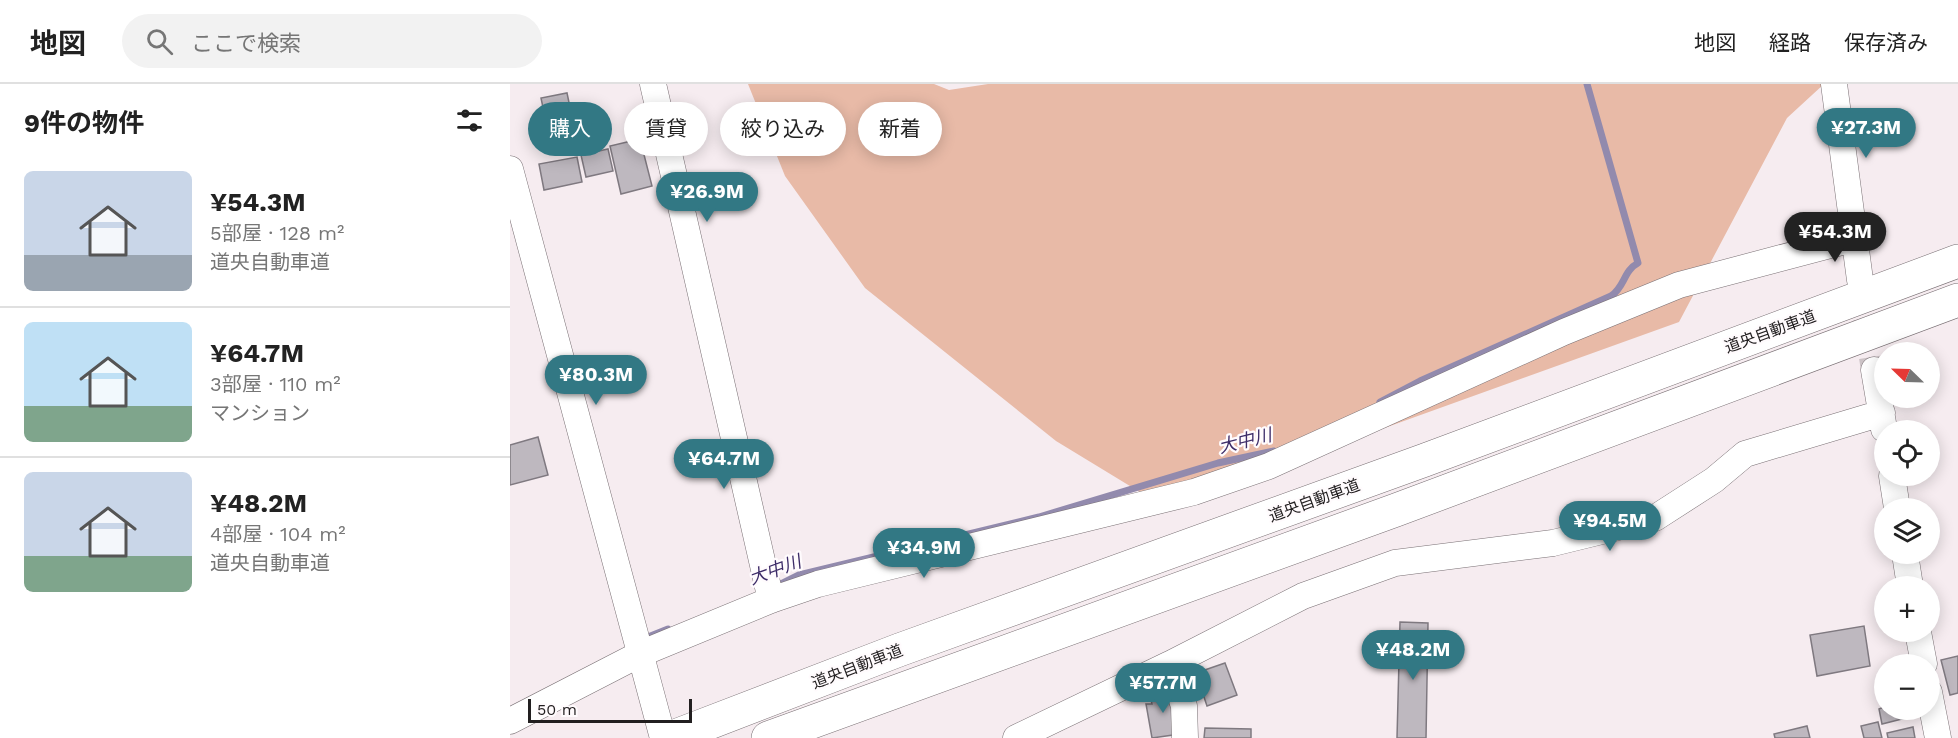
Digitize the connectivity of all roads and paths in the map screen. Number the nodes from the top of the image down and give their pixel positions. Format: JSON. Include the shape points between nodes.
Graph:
{"nodes":[{"id":1,"x":653,"y":84,"type":"edge"},
{"id":2,"x":1834,"y":84,"type":"edge"},
{"id":3,"x":510,"y":169,"type":"edge"},
{"id":4,"x":1852,"y":239,"type":"junction"},
{"id":5,"x":1958,"y":261,"type":"edge"},
{"id":6,"x":1860,"y":280,"type":"tunnel mouth"},
{"id":7,"x":1958,"y":300,"type":"edge"},
{"id":8,"x":1874,"y":424,"type":"edge"},
{"id":9,"x":771,"y":600,"type":"junction"},
{"id":10,"x":643,"y":663,"type":"junction"},
{"id":11,"x":1170,"y":664,"type":"junction"},
{"id":12,"x":1934,"y":720,"type":"edge"},
{"id":13,"x":510,"y":721,"type":"edge"},
{"id":14,"x":663,"y":738,"type":"edge"},
{"id":15,"x":669,"y":738,"type":"edge"},
{"id":16,"x":768,"y":738,"type":"edge"},
{"id":17,"x":1016,"y":738,"type":"edge"},
{"id":18,"x":1185,"y":738,"type":"edge"},
{"id":19,"x":1938,"y":738,"type":"edge"}],
"edges":[{"from":1,"to":9,"type":"street"},
{"from":2,"to":4,"type":"street"},
{"from":3,"to":10,"type":"street"},
{"from":4,"to":6,"type":"street"},
{"from":4,"to":9,"type":"street","via":[[1679,285],[1564,332],[1269,466],[1194,492],[818,584]]},
{"from":5,"to":15,"type":"highway","name":"道央自動車道"},
{"from":7,"to":16,"type":"highway"},
{"from":8,"to":11,"type":"street","via":[[1745,454],[1714,480],[1655,518],[1553,543],[1395,563],[1303,596]]},
{"from":9,"to":10,"type":"street"},
{"from":10,"to":13,"type":"street"},
{"from":10,"to":14,"type":"street"},
{"from":11,"to":17,"type":"street"},
{"from":11,"to":18,"type":"street","via":[[1184,706]]},
{"from":12,"to":19,"type":"street"}]}
